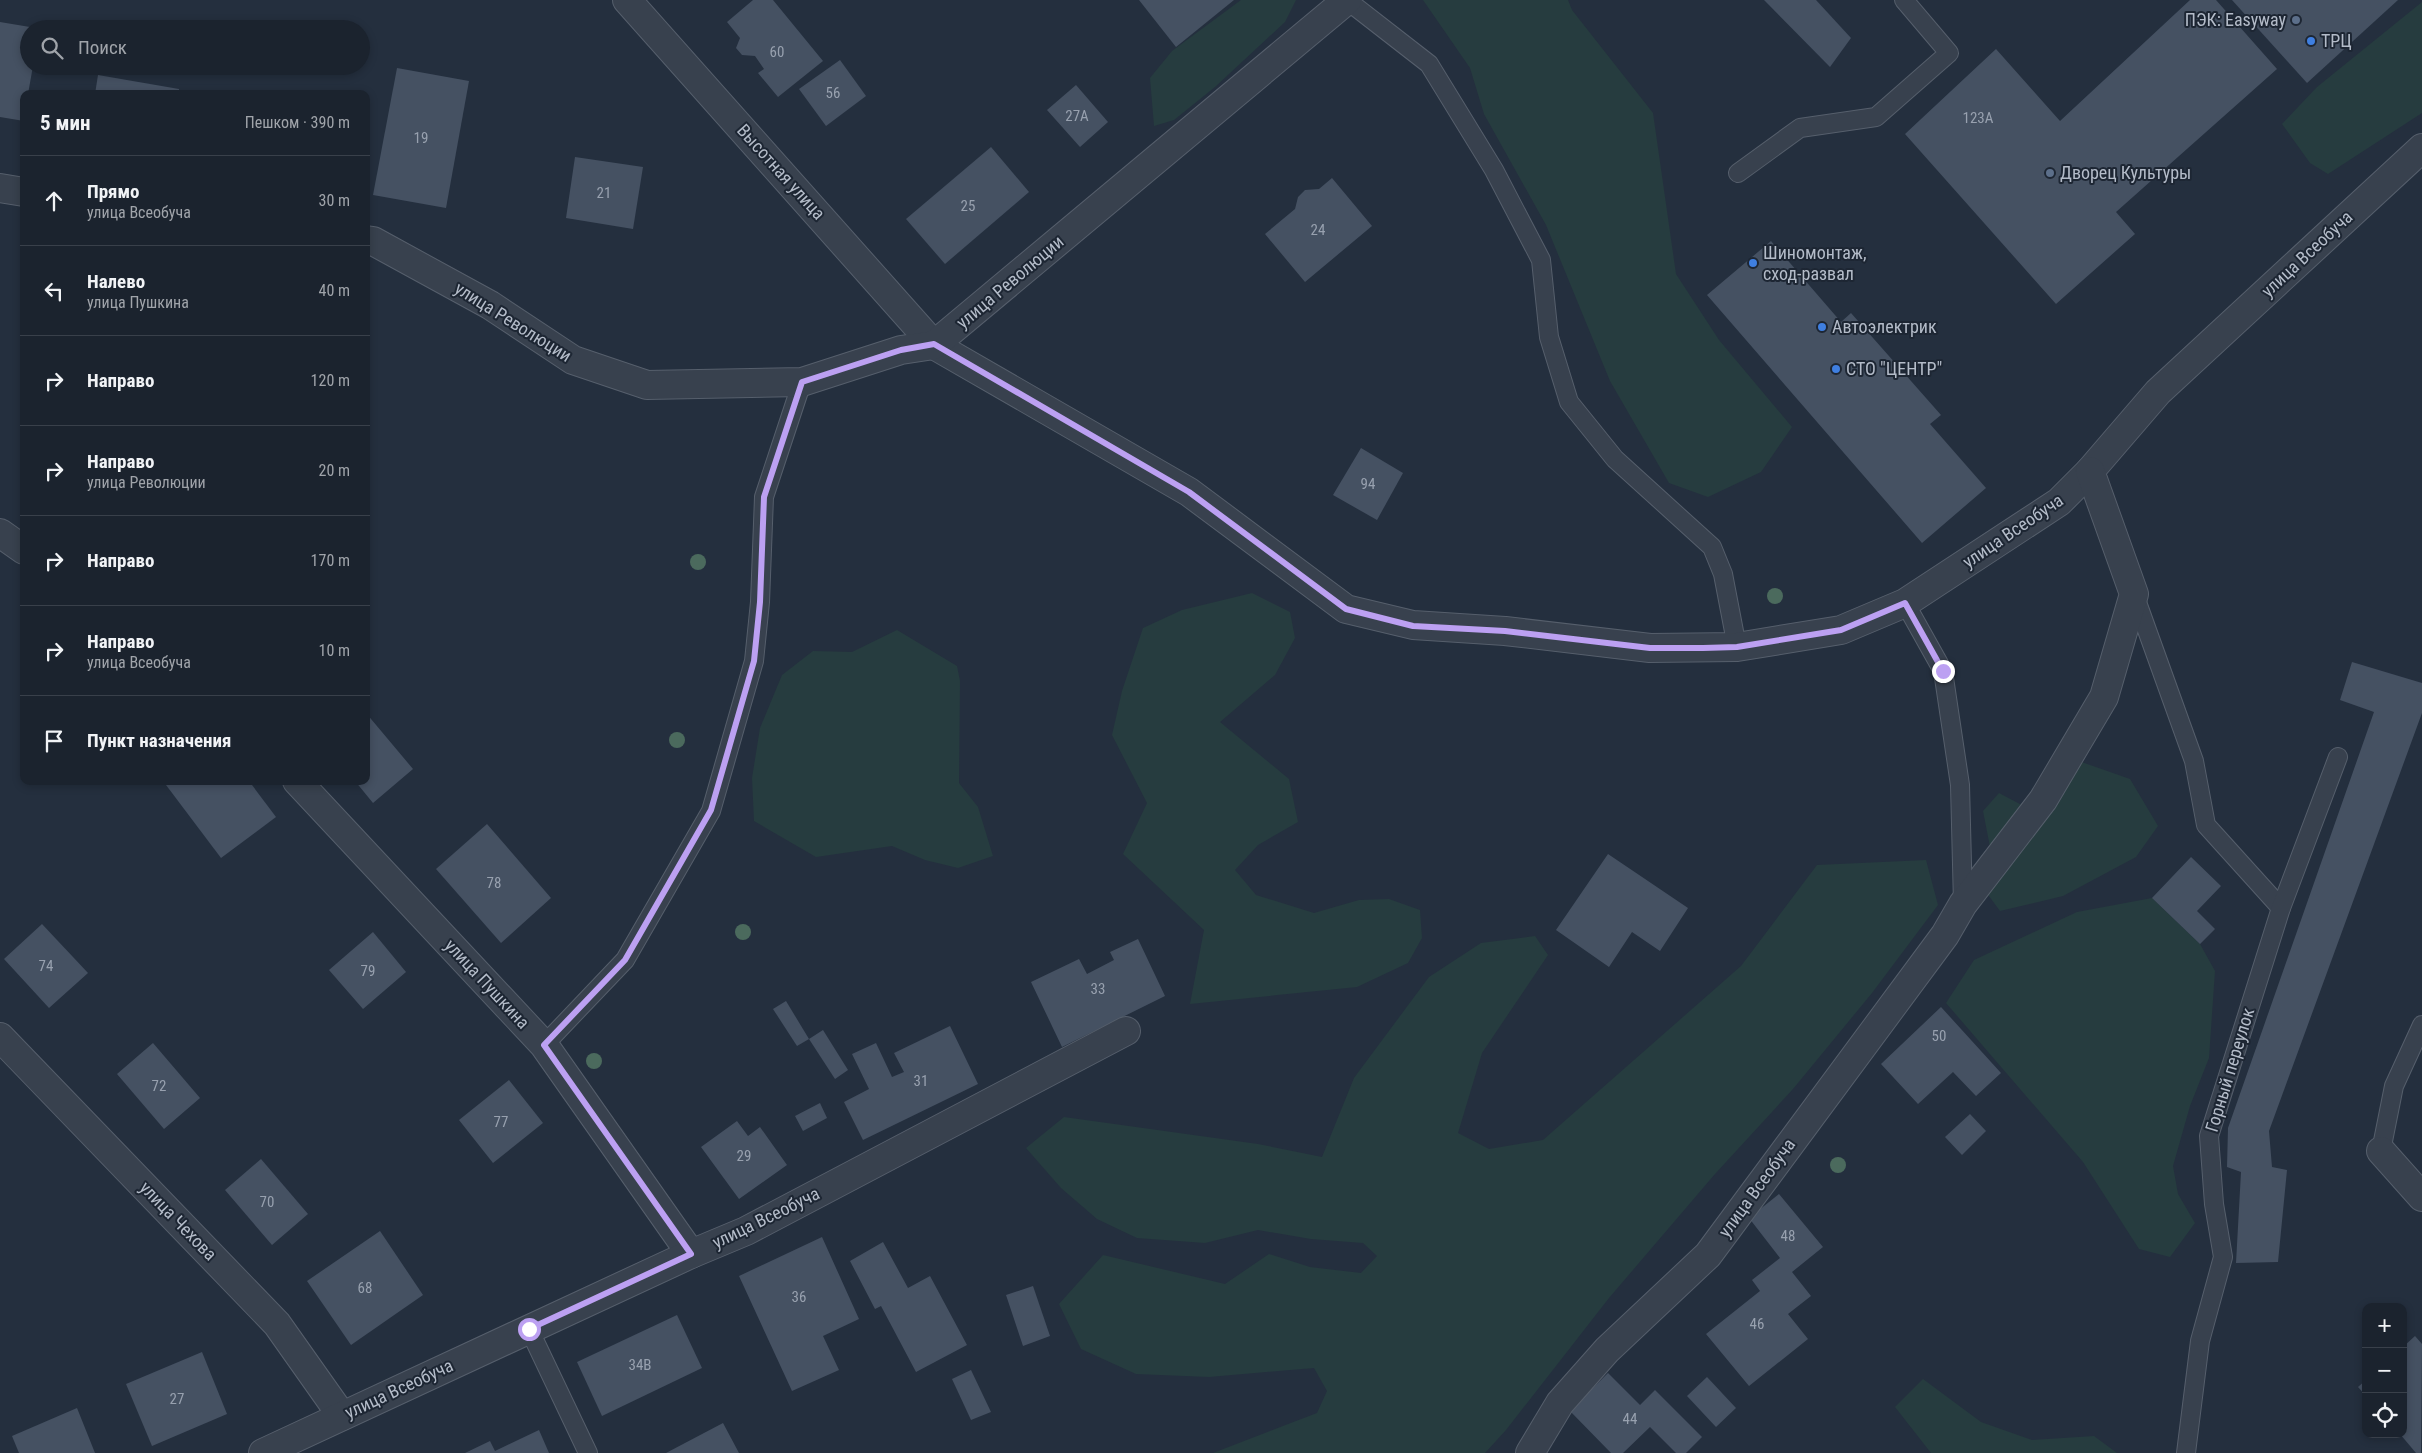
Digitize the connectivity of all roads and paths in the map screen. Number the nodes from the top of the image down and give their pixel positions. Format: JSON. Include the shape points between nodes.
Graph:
{"nodes":[{"id":1,"x":627,"y":0,"type":"edge"},
{"id":2,"x":1904,"y":0,"type":"edge"},
{"id":3,"x":1348,"y":1,"type":"edge"},
{"id":4,"x":2422,"y":148,"type":"edge"},
{"id":5,"x":1738,"y":173,"type":"dead end"},
{"id":6,"x":0,"y":188,"type":"edge"},
{"id":7,"x":20,"y":191,"type":"edge"},
{"id":8,"x":370,"y":241,"type":"edge"},
{"id":9,"x":934,"y":344,"type":"junction"},
{"id":10,"x":802,"y":382,"type":"junction"},
{"id":11,"x":2090,"y":471,"type":"junction"},
{"id":12,"x":0,"y":533,"type":"edge"},
{"id":13,"x":20,"y":547,"type":"edge"},
{"id":14,"x":2134,"y":594,"type":"junction"},
{"id":15,"x":1905,"y":603,"type":"junction"},
{"id":16,"x":1737,"y":647,"type":"junction"},
{"id":17,"x":2338,"y":757,"type":"dead end"},
{"id":18,"x":301,"y":785,"type":"edge"},
{"id":19,"x":1963,"y":904,"type":"junction"},
{"id":20,"x":2281,"y":908,"type":"junction"},
{"id":21,"x":2422,"y":1026,"type":"edge"},
{"id":22,"x":1126,"y":1030,"type":"dead end"},
{"id":23,"x":0,"y":1037,"type":"edge"},
{"id":24,"x":544,"y":1045,"type":"junction"},
{"id":25,"x":2381,"y":1151,"type":"joint"},
{"id":26,"x":2422,"y":1197,"type":"edge"},
{"id":27,"x":691,"y":1254,"type":"junction"},
{"id":28,"x":529,"y":1329,"type":"junction"},
{"id":29,"x":342,"y":1416,"type":"junction"},
{"id":30,"x":263,"y":1453,"type":"edge"},
{"id":31,"x":588,"y":1453,"type":"edge"},
{"id":32,"x":1530,"y":1453,"type":"edge"},
{"id":33,"x":2186,"y":1453,"type":"edge"}],
"edges":[{"from":1,"to":9,"type":"street","name":"Высотная улица"},
{"from":2,"to":5,"type":"lane","via":[[1949,53],[1876,117],[1800,128]]},
{"from":3,"to":9,"type":"street","name":"улица Революции"},
{"from":3,"to":16,"type":"lane","via":[[1429,64],[1494,170],[1541,260],[1549,337],[1569,402],[1615,459],[1712,547],[1723,574]]},
{"from":4,"to":11,"type":"street","name":"улица Всеобуча","via":[[2158,392]]},
{"from":6,"to":7,"type":"street"},
{"from":8,"to":10,"type":"street","name":"улица Революции","via":[[490,305],[574,360],[638,382]]},
{"from":9,"to":10,"type":"street","name":"улица Революции","via":[[901,350]]},
{"from":9,"to":16,"type":"street","name":"Высотная улица","via":[[1189,492],[1346,609],[1413,626],[1515,632],[1650,648]]},
{"from":10,"to":24,"type":"lane","via":[[764,497],[754,661],[711,810],[625,960]]},
{"from":11,"to":14,"type":"street"},
{"from":11,"to":15,"type":"street","name":"улица Всеобуча","via":[[2058,502]]},
{"from":12,"to":13,"type":"street"},
{"from":14,"to":19,"type":"street","name":"улица Всеобуча","via":[[2104,697],[2043,800]]},
{"from":14,"to":20,"type":"lane","via":[[2194,762],[2206,825]]},
{"from":15,"to":16,"type":"street","name":"улица Всеобуча","via":[[1841,630]]},
{"from":15,"to":19,"type":"lane","via":[[1943,671],[1960,785]]},
{"from":17,"to":20,"type":"lane","name":"Горный переулок"},
{"from":18,"to":24,"type":"street","name":"улица Пушкина"},
{"from":19,"to":32,"type":"street","name":"улица Всеобуча","via":[[1945,935],[1708,1255],[1607,1350],[1560,1403]]},
{"from":20,"to":33,"type":"lane","name":"Горный переулок","via":[[2209,1136],[2214,1204],[2223,1257],[2200,1340]]},
{"from":21,"to":25,"type":"lane","via":[[2394,1086]]},
{"from":22,"to":27,"type":"street","name":"улица Всеобуча","via":[[746,1231]]},
{"from":23,"to":29,"type":"street","name":"улица Чехова","via":[[277,1324]]},
{"from":24,"to":27,"type":"street","name":"улица Пушкина"},
{"from":25,"to":26,"type":"street"},
{"from":27,"to":28,"type":"street","name":"улица Всеобуча"},
{"from":28,"to":29,"type":"street","name":"улица Всеобуча"},
{"from":28,"to":31,"type":"lane"},
{"from":29,"to":30,"type":"street","name":"улица Всеобуча"}]}
